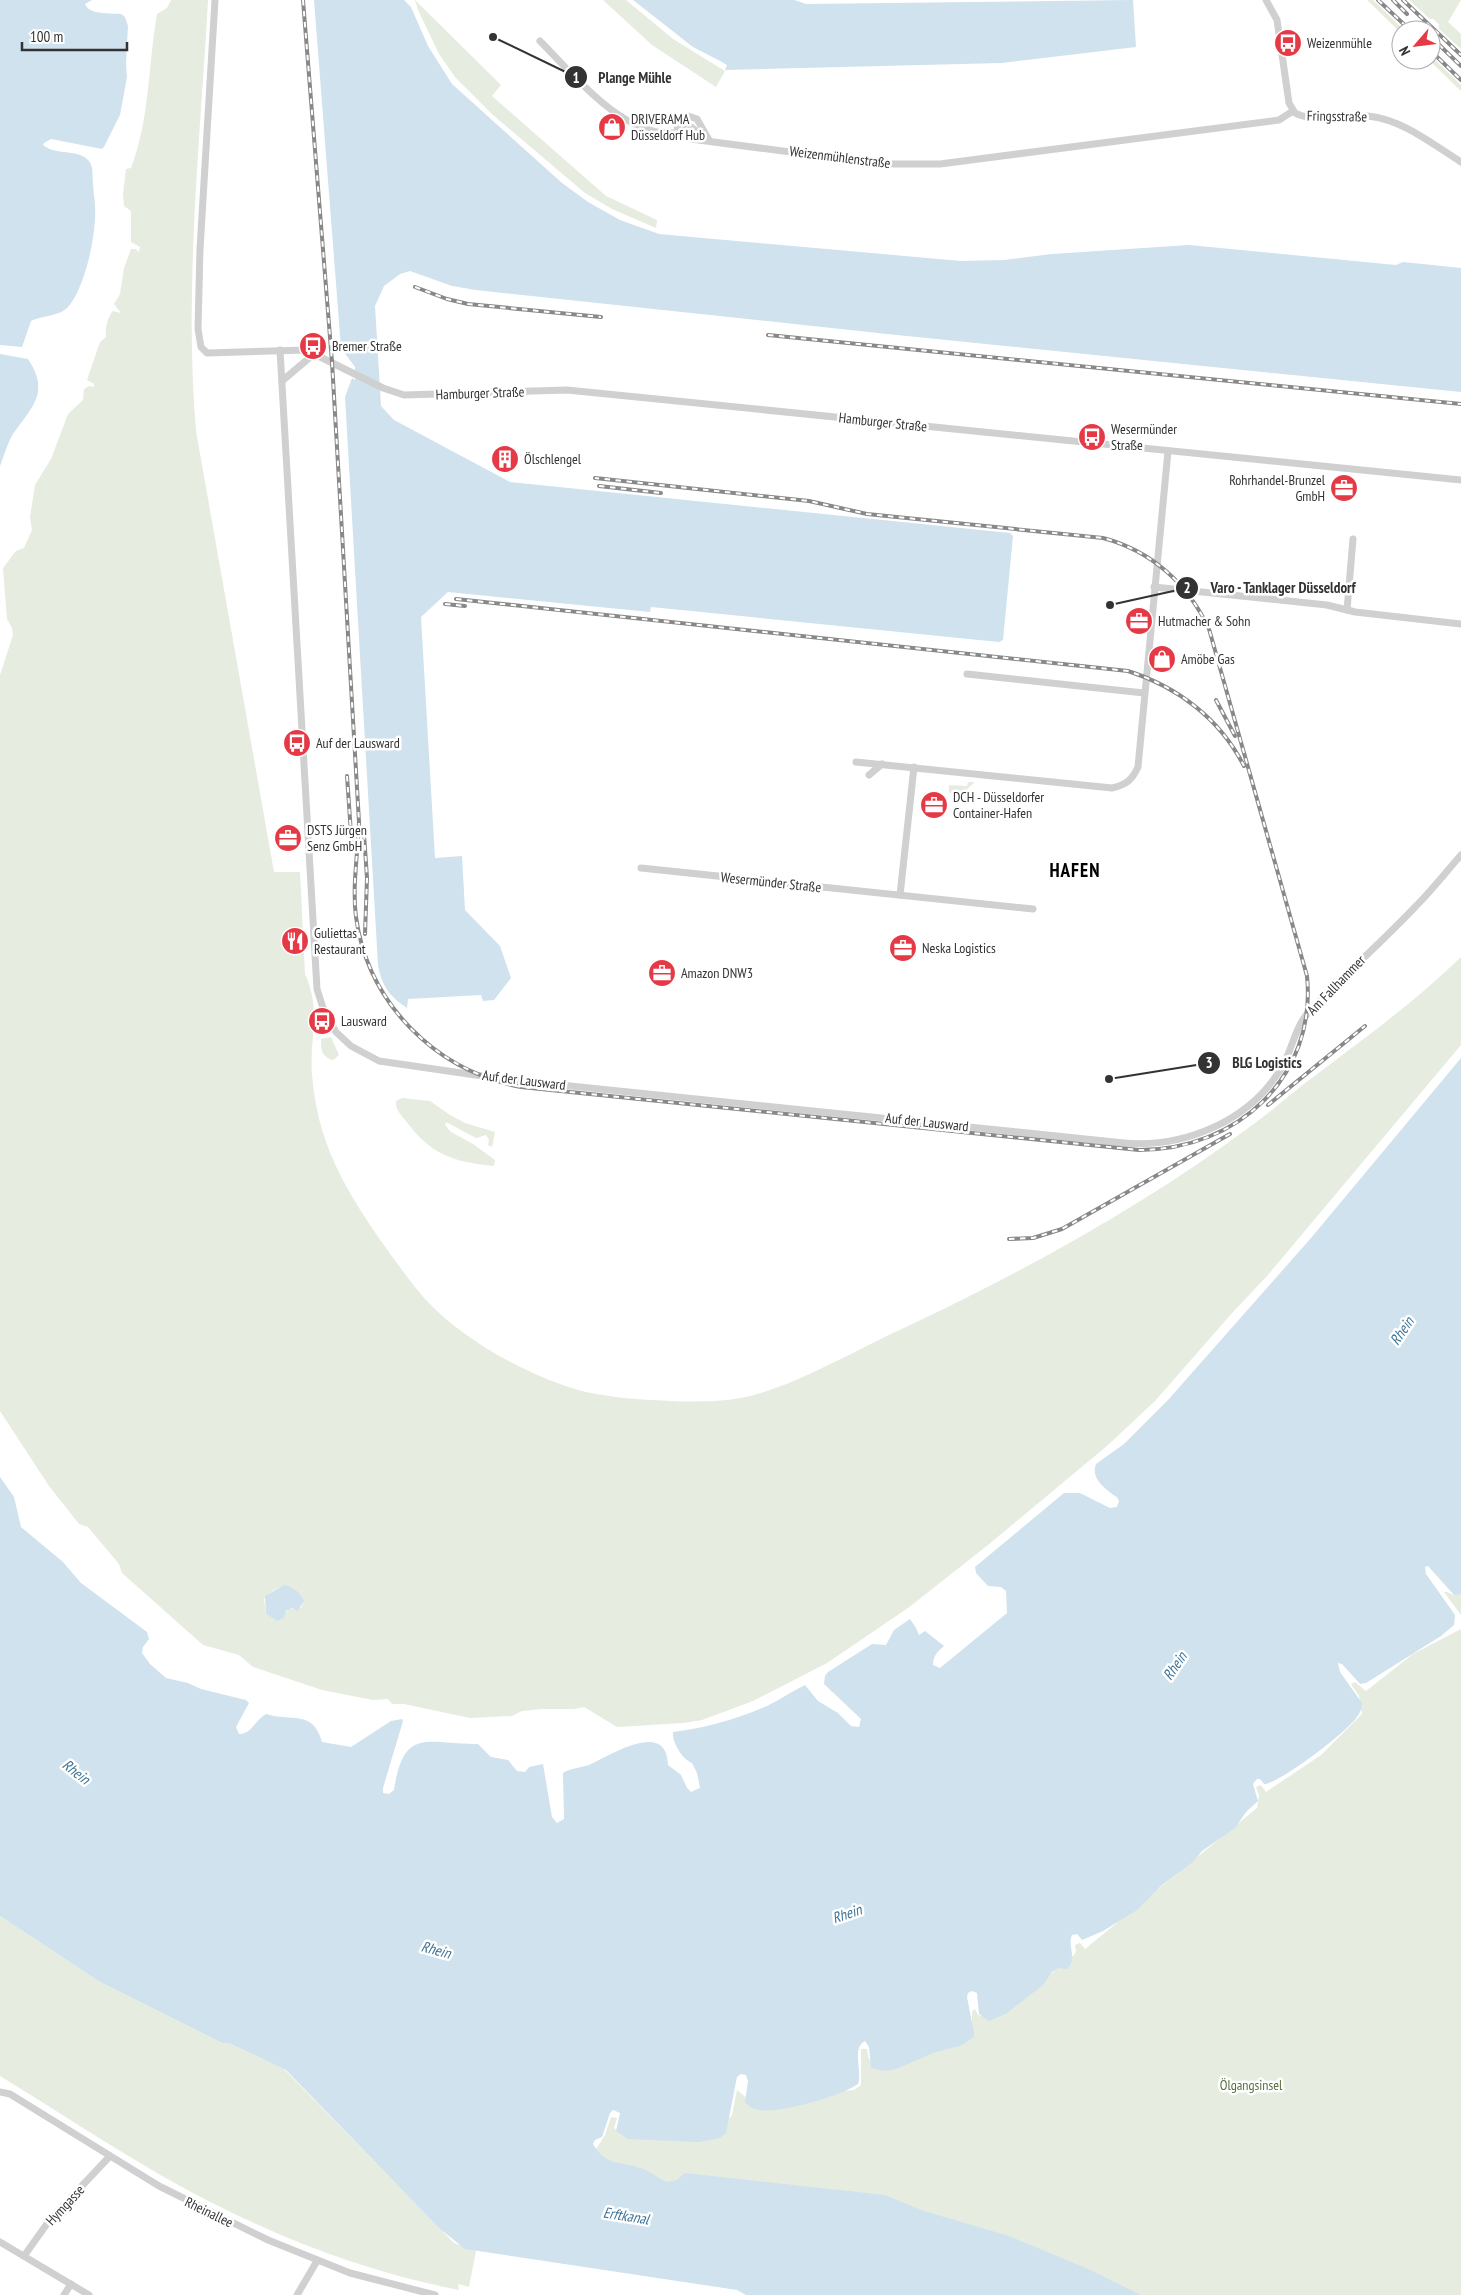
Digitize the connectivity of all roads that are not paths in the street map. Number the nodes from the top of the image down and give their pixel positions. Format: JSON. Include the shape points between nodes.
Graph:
{"nodes":[{"id":1,"x":215,"y":0,"type":"edge"},
{"id":2,"x":1266,"y":0,"type":"edge"},
{"id":3,"x":540,"y":41,"type":"dead end"},
{"id":4,"x":1293,"y":111,"type":"junction"},
{"id":5,"x":679,"y":131,"type":"junction"},
{"id":6,"x":709,"y":140,"type":"junction"},
{"id":7,"x":1461,"y":162,"type":"edge"},
{"id":8,"x":280,"y":350,"type":"junction"},
{"id":9,"x":315,"y":353,"type":"junction"},
{"id":10,"x":282,"y":381,"type":"junction"},
{"id":11,"x":1168,"y":451,"type":"junction"},
{"id":12,"x":1461,"y":480,"type":"edge"},
{"id":13,"x":1353,"y":539,"type":"dead end"},
{"id":14,"x":1154,"y":587,"type":"junction"},
{"id":15,"x":1347,"y":610,"type":"junction"},
{"id":16,"x":1461,"y":624,"type":"edge"},
{"id":17,"x":967,"y":674,"type":"dead end"},
{"id":18,"x":1144,"y":693,"type":"junction"},
{"id":19,"x":856,"y":762,"type":"dead end"},
{"id":20,"x":882,"y":764,"type":"junction"},
{"id":21,"x":914,"y":767,"type":"junction"},
{"id":22,"x":869,"y":775,"type":"dead end"},
{"id":23,"x":1461,"y":855,"type":"edge"},
{"id":24,"x":642,"y":868,"type":"dead end"},
{"id":25,"x":900,"y":895,"type":"junction"},
{"id":26,"x":1033,"y":908,"type":"dead end"},
{"id":27,"x":1138,"y":1144,"type":"joint"},
{"id":28,"x":0,"y":2092,"type":"edge"},
{"id":29,"x":110,"y":2156,"type":"junction"},
{"id":30,"x":0,"y":2242,"type":"edge"},
{"id":31,"x":24,"y":2256,"type":"junction"},
{"id":32,"x":317,"y":2261,"type":"junction"},
{"id":33,"x":71,"y":2284,"type":"junction"},
{"id":34,"x":64,"y":2295,"type":"edge"},
{"id":35,"x":89,"y":2295,"type":"edge"},
{"id":36,"x":298,"y":2295,"type":"edge"},
{"id":37,"x":435,"y":2295,"type":"edge"}],
"edges":[{"from":1,"to":8,"type":"street","via":[[200,249],[200,343],[203,350],[211,354]]},
{"from":2,"to":4,"type":"street","via":[[1277,20],[1289,103]]},
{"from":3,"to":5,"type":"street","name":"Weizenmühlenstraße","via":[[612,112],[655,130]]},
{"from":4,"to":6,"type":"street","name":"Weizenmühlenstraße","via":[[1279,120],[940,164],[880,164]]},
{"from":4,"to":7,"type":"street","name":"Fringsstraße","via":[[1308,117],[1349,114],[1384,119],[1404,127]]},
{"from":5,"to":6,"type":"street","via":[[687,138]]},
{"from":5,"to":6,"type":"street","name":"Weizenmühlenstraße","via":[[691,127]]},
{"from":5,"to":6,"type":"street","via":[[679,122],[691,116],[698,121]]},
{"from":8,"to":9,"type":"street","name":"Hamburger Straße"},
{"from":8,"to":10,"type":"street","name":"Auf der Lausward"},
{"from":9,"to":10,"type":"street"},
{"from":9,"to":11,"type":"street","name":"Hamburger Straße","via":[[393,393],[413,396],[567,390]]},
{"from":10,"to":27,"type":"street","name":"Auf der Lausward","via":[[317,989],[325,1015],[344,1040],[379,1061],[503,1078]]},
{"from":11,"to":12,"type":"street","name":"Hamburger Straße"},
{"from":11,"to":14,"type":"street"},
{"from":13,"to":15,"type":"street"},
{"from":14,"to":15,"type":"street","via":[[1327,605]]},
{"from":14,"to":18,"type":"street"},
{"from":15,"to":16,"type":"street"},
{"from":17,"to":18,"type":"street"},
{"from":18,"to":21,"type":"street","via":[[1138,767],[1133,777],[1121,786],[1112,788]]},
{"from":19,"to":20,"type":"street"},
{"from":20,"to":21,"type":"street"},
{"from":20,"to":22,"type":"street"},
{"from":21,"to":25,"type":"street"},
{"from":23,"to":27,"type":"street","name":"Am Fallhammer","via":[[1416,906],[1306,1016],[1282,1068],[1254,1100],[1224,1122],[1198,1134],[1168,1142]]},
{"from":24,"to":25,"type":"street","name":"Wesermünder Straße"},
{"from":25,"to":26,"type":"street","name":"Wesermünder Straße"},
{"from":28,"to":29,"type":"street","name":"Rheinallee","via":[[10,2094]]},
{"from":29,"to":31,"type":"street","name":"Hymgasse","via":[[44,2227]]},
{"from":29,"to":32,"type":"street","name":"Rheinallee","via":[[176,2196]]},
{"from":30,"to":31,"type":"street"},
{"from":31,"to":33,"type":"street"},
{"from":32,"to":36,"type":"street"},
{"from":32,"to":37,"type":"street","name":"Rheinallee"},
{"from":33,"to":34,"type":"street"},
{"from":33,"to":35,"type":"street"}]}
